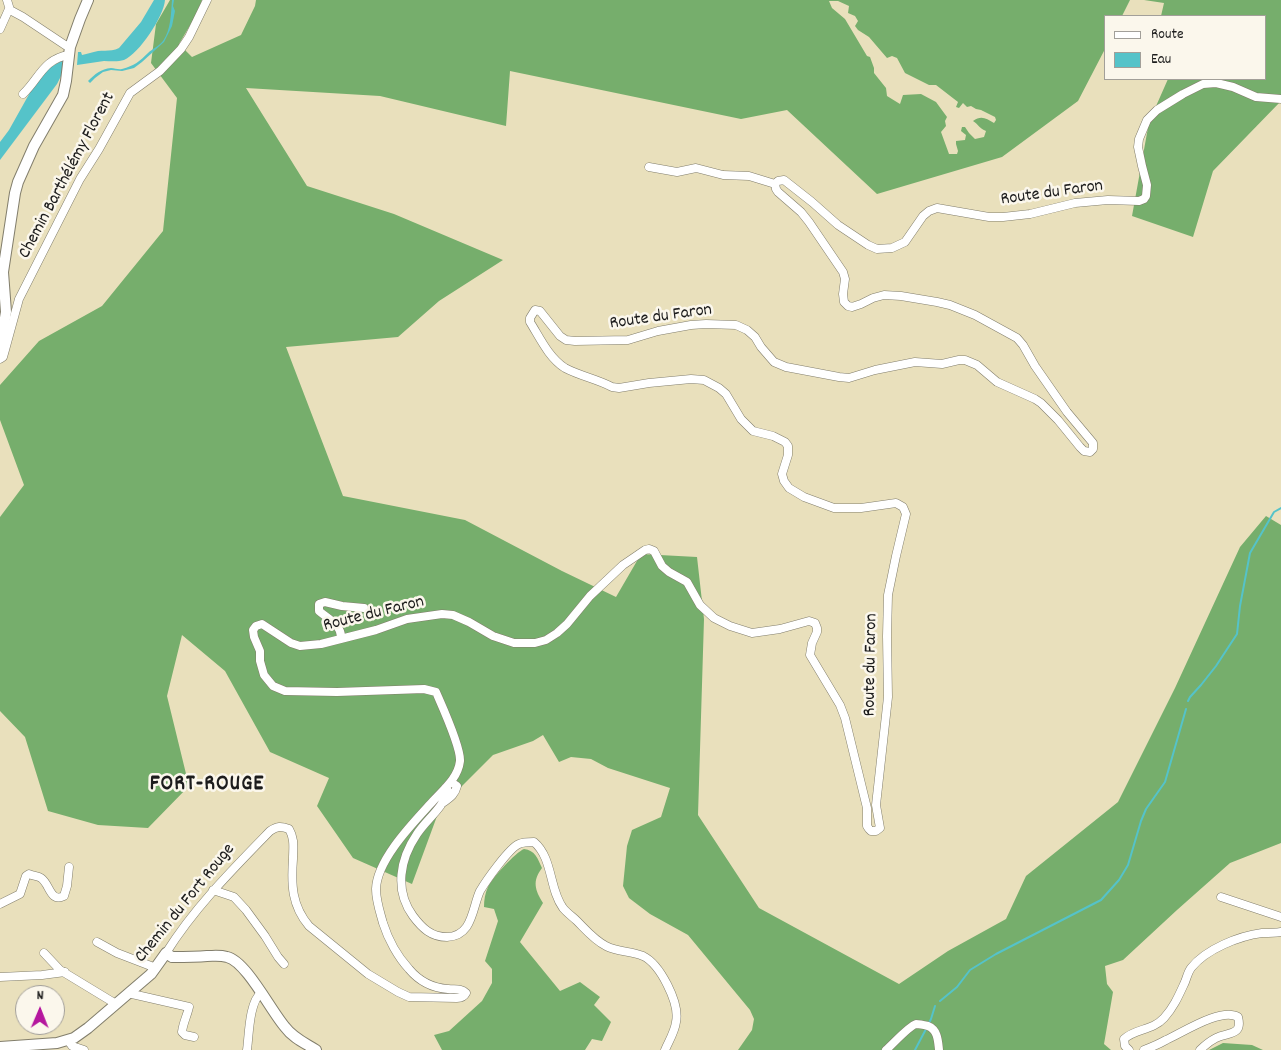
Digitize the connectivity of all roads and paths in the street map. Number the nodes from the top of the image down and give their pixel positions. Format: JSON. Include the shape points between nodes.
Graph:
{"nodes":[{"id":1,"x":7,"y":0,"type":"edge"},
{"id":2,"x":88,"y":0,"type":"edge"},
{"id":3,"x":207,"y":0,"type":"edge"},
{"id":4,"x":10,"y":9,"type":"junction"},
{"id":5,"x":0,"y":29,"type":"edge"},
{"id":6,"x":69,"y":56,"type":"junction"},
{"id":7,"x":23,"y":94,"type":"dead end"},
{"id":8,"x":1281,"y":99,"type":"edge"},
{"id":9,"x":648,"y":167,"type":"dead end"},
{"id":10,"x":775,"y":184,"type":"junction"},
{"id":11,"x":0,"y":348,"type":"edge"},
{"id":12,"x":0,"y":359,"type":"edge"},
{"id":13,"x":364,"y":608,"type":"dead end"},
{"id":14,"x":341,"y":638,"type":"junction"},
{"id":15,"x":449,"y":785,"type":"junction"},
{"id":16,"x":70,"y":867,"type":"dead end"},
{"id":17,"x":213,"y":890,"type":"junction"},
{"id":18,"x":1221,"y":897,"type":"dead end"},
{"id":19,"x":0,"y":904,"type":"edge"},
{"id":20,"x":1281,"y":917,"type":"edge"},
{"id":21,"x":1281,"y":932,"type":"edge"},
{"id":22,"x":96,"y":942,"type":"dead end"},
{"id":23,"x":166,"y":953,"type":"junction"},
{"id":24,"x":44,"y":954,"type":"dead end"},
{"id":25,"x":284,"y":964,"type":"dead end"},
{"id":26,"x":156,"y":968,"type":"junction"},
{"id":27,"x":65,"y":972,"type":"junction"},
{"id":28,"x":0,"y":977,"type":"edge"},
{"id":29,"x":130,"y":991,"type":"junction"},
{"id":30,"x":261,"y":993,"type":"junction"},
{"id":31,"x":116,"y":1004,"type":"junction"},
{"id":32,"x":194,"y":1037,"type":"dead end"},
{"id":33,"x":68,"y":1040,"type":"junction"},
{"id":34,"x":305,"y":1046,"type":"edge"},
{"id":35,"x":0,"y":1047,"type":"edge"},
{"id":36,"x":84,"y":1050,"type":"edge"},
{"id":37,"x":247,"y":1050,"type":"edge"},
{"id":38,"x":316,"y":1050,"type":"edge"},
{"id":39,"x":665,"y":1050,"type":"edge"},
{"id":40,"x":886,"y":1050,"type":"edge"},
{"id":41,"x":939,"y":1050,"type":"edge"},
{"id":42,"x":1129,"y":1050,"type":"edge"},
{"id":43,"x":1144,"y":1050,"type":"edge"},
{"id":44,"x":1200,"y":1050,"type":"edge"}],
"edges":[{"from":1,"to":4,"type":"street"},
{"from":2,"to":6,"type":"main road"},
{"from":3,"to":12,"type":"street","name":"Chemin Barthélémy Florent","via":[[181,49],[160,71],[130,93],[87,166],[19,299]]},
{"from":4,"to":5,"type":"street"},
{"from":4,"to":6,"type":"street","via":[[65,45]]},
{"from":6,"to":7,"type":"street","via":[[61,57],[44,68]]},
{"from":6,"to":11,"type":"main road","via":[[63,95],[34,146],[15,192],[3,272],[6,312]]},
{"from":8,"to":10,"type":"street","name":"Route du Faron","via":[[1256,97],[1216,83],[1203,84],[1157,110],[1147,120],[1139,139],[1140,160],[1147,185],[1147,193],[1139,201],[1082,202],[1002,217],[937,208],[922,216],[905,242],[892,248],[877,249],[868,245],[838,225],[784,180]]},
{"from":9,"to":10,"type":"street","via":[[677,172],[696,168],[723,175],[749,176]]},
{"from":10,"to":14,"type":"street","name":"Route du Faron","via":[[778,192],[809,222],[843,272],[844,302],[848,306],[884,295],[922,299],[975,315],[1017,338],[1094,446],[1090,452],[1084,451],[1041,403],[997,382],[966,360],[942,364],[916,362],[849,378],[839,377],[774,362],[755,337],[736,325],[691,325],[628,340],[575,341],[560,336],[540,311],[535,310],[532,314],[530,322],[559,364],[612,387],[691,379],[704,380],[719,388],[753,431],[785,442],[788,455],[782,474],[784,481],[789,488],[804,496],[834,508],[896,503],[903,507],[906,514],[888,595],[888,696],[876,805],[879,830],[871,831],[867,826],[867,808],[840,705],[810,655],[817,632],[815,623],[801,622],[752,633],[730,626],[700,606],[687,582],[662,566],[650,549],[623,565],[590,596],[568,624],[546,640],[514,643],[453,615],[442,614],[406,619]]},
{"from":13,"to":14,"type":"street","via":[[325,602],[319,604],[319,611],[338,625]]},
{"from":14,"to":15,"type":"street","name":"Route du Faron","via":[[300,646],[262,624],[253,630],[264,675],[273,686],[285,691],[424,689],[436,692],[460,756],[458,769]]},
{"from":15,"to":17,"type":"street","name":"Chemin du Fort Rouge","via":[[394,846],[378,879],[377,898],[385,928],[408,969],[429,985],[465,991],[463,998],[409,997],[398,992],[368,974],[309,926],[295,901],[294,842],[289,829],[282,826],[270,831]]},
{"from":15,"to":39,"type":"street","via":[[457,786],[456,791],[417,833],[405,856],[401,885],[411,914],[433,936],[451,937],[460,932],[471,919],[479,893],[511,850],[520,843],[534,842],[542,850],[562,907],[596,940],[608,947],[645,957],[661,973],[677,1020]]},
{"from":16,"to":19,"type":"street","via":[[64,896],[56,898],[42,879],[29,874],[20,894]]},
{"from":17,"to":23,"type":"street","name":"Chemin du Fort Rouge"},
{"from":17,"to":25,"type":"street","via":[[234,897]]},
{"from":18,"to":20,"type":"street"},
{"from":21,"to":42,"type":"street","via":[[1236,940],[1204,955],[1191,968],[1174,1006],[1162,1020],[1124,1039],[1124,1046]]},
{"from":22,"to":26,"type":"street"},
{"from":23,"to":26,"type":"main road","name":"Chemin du Fort Rouge"},
{"from":23,"to":30,"type":"main road","via":[[172,957],[231,958]]},
{"from":24,"to":27,"type":"street"},
{"from":26,"to":29,"type":"main road","name":"Chemin du Fort Rouge"},
{"from":27,"to":28,"type":"street"},
{"from":27,"to":31,"type":"street"},
{"from":29,"to":31,"type":"main road","name":"Chemin du Fort Rouge"},
{"from":29,"to":32,"type":"street","via":[[189,1007],[182,1032]]},
{"from":30,"to":34,"type":"main road","via":[[283,1026]]},
{"from":30,"to":37,"type":"street","via":[[253,1007]]},
{"from":31,"to":33,"type":"main road","name":"Chemin du Fort Rouge"},
{"from":33,"to":35,"type":"main road","name":"Chemin du Fort Rouge"},
{"from":33,"to":36,"type":"street","via":[[72,1046]]},
{"from":34,"to":38,"type":"main road"},
{"from":40,"to":41,"type":"street","via":[[916,1024],[933,1030]]},
{"from":43,"to":44,"type":"street","via":[[1201,1022],[1221,1015],[1238,1017],[1239,1027],[1234,1033],[1217,1037]]}]}
